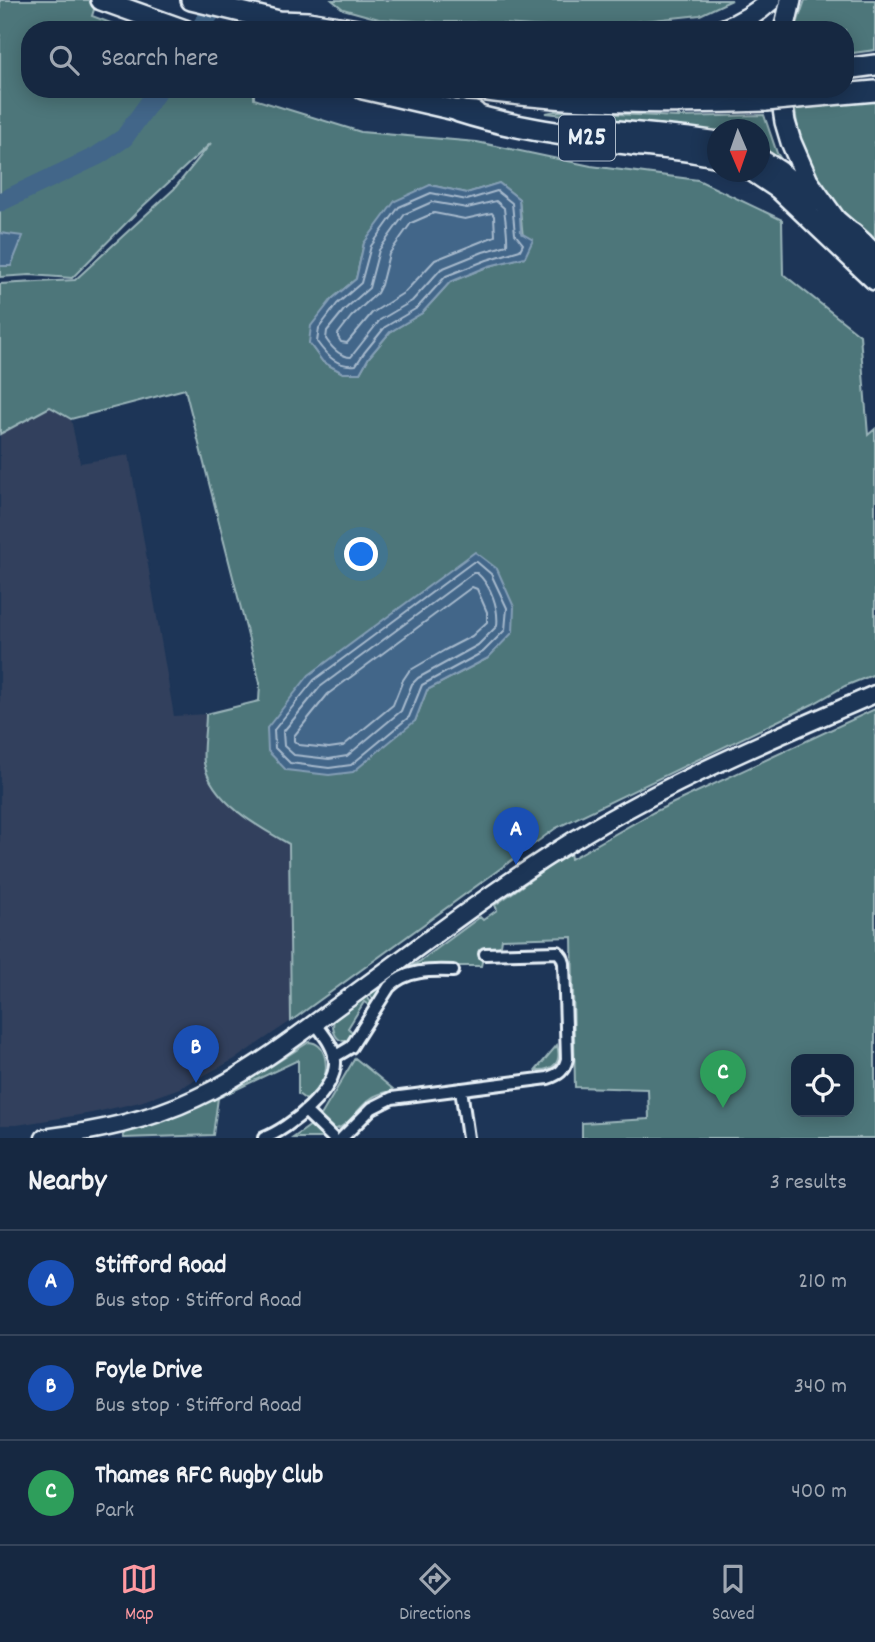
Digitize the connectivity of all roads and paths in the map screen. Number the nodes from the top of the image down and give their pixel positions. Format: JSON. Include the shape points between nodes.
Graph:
{"nodes":[{"id":1,"x":101,"y":0,"type":"edge"},
{"id":2,"x":191,"y":0,"type":"edge"},
{"id":3,"x":771,"y":0,"type":"edge"},
{"id":4,"x":791,"y":0,"type":"edge"},
{"id":5,"x":160,"y":21,"type":"edge"},
{"id":6,"x":281,"y":21,"type":"edge"},
{"id":7,"x":743,"y":21,"type":"edge"},
{"id":8,"x":786,"y":21,"type":"edge"},
{"id":9,"x":875,"y":65,"type":"edge"},
{"id":10,"x":854,"y":68,"type":"edge"},
{"id":11,"x":875,"y":91,"type":"edge"},
{"id":12,"x":854,"y":92,"type":"edge"},
{"id":13,"x":402,"y":98,"type":"edge"},
{"id":14,"x":560,"y":98,"type":"edge"},
{"id":15,"x":758,"y":98,"type":"edge"},
{"id":16,"x":781,"y":98,"type":"edge"},
{"id":17,"x":459,"y":111,"type":"junction"},
{"id":18,"x":707,"y":140,"type":"edge"},
{"id":19,"x":707,"y":154,"type":"edge"},
{"id":20,"x":770,"y":165,"type":"edge"},
{"id":21,"x":770,"y":182,"type":"edge"},
{"id":22,"x":836,"y":220,"type":"junction"},
{"id":23,"x":852,"y":234,"type":"joint"},
{"id":24,"x":875,"y":254,"type":"edge"},
{"id":25,"x":875,"y":279,"type":"edge"},
{"id":26,"x":875,"y":694,"type":"edge"},
{"id":27,"x":485,"y":954,"type":"dead end"},
{"id":28,"x":453,"y":971,"type":"dead end"},
{"id":29,"x":315,"y":1023,"type":"junction"},
{"id":30,"x":334,"y":1057,"type":"junction"},
{"id":31,"x":461,"y":1089,"type":"junction"},
{"id":32,"x":305,"y":1111,"type":"junction"},
{"id":33,"x":44,"y":1138,"type":"edge"},
{"id":34,"x":264,"y":1138,"type":"edge"},
{"id":35,"x":333,"y":1138,"type":"edge"},
{"id":36,"x":342,"y":1138,"type":"edge"},
{"id":37,"x":468,"y":1138,"type":"edge"}],
"edges":[{"from":1,"to":5,"type":"highway"},
{"from":2,"to":6,"type":"highway"},
{"from":3,"to":7,"type":"highway"},
{"from":4,"to":8,"type":"highway"},
{"from":9,"to":10,"type":"highway"},
{"from":11,"to":12,"type":"highway"},
{"from":13,"to":17,"type":"highway"},
{"from":14,"to":15,"type":"highway","via":[[700,103]]},
{"from":16,"to":22,"type":"highway","via":[[798,159]]},
{"from":17,"to":18,"type":"highway"},
{"from":17,"to":19,"type":"highway","number":"M25","via":[[577,137]]},
{"from":20,"to":22,"type":"highway"},
{"from":21,"to":25,"type":"highway"},
{"from":22,"to":23,"type":"highway"},
{"from":23,"to":24,"type":"highway"},
{"from":26,"to":29,"type":"main road","via":[[680,780],[590,830]]},
{"from":27,"to":31,"type":"street","via":[[558,952],[562,957],[565,1067],[548,1078]]},
{"from":28,"to":30,"type":"street","via":[[413,973],[394,981],[351,1046]]},
{"from":29,"to":30,"type":"street"},
{"from":29,"to":33,"type":"main road","via":[[248,1070],[172,1109],[110,1128]]},
{"from":30,"to":32,"type":"street","via":[[334,1072]]},
{"from":31,"to":36,"type":"street","via":[[382,1102]]},
{"from":31,"to":37,"type":"street"},
{"from":32,"to":34,"type":"street"},
{"from":32,"to":35,"type":"street"}]}
